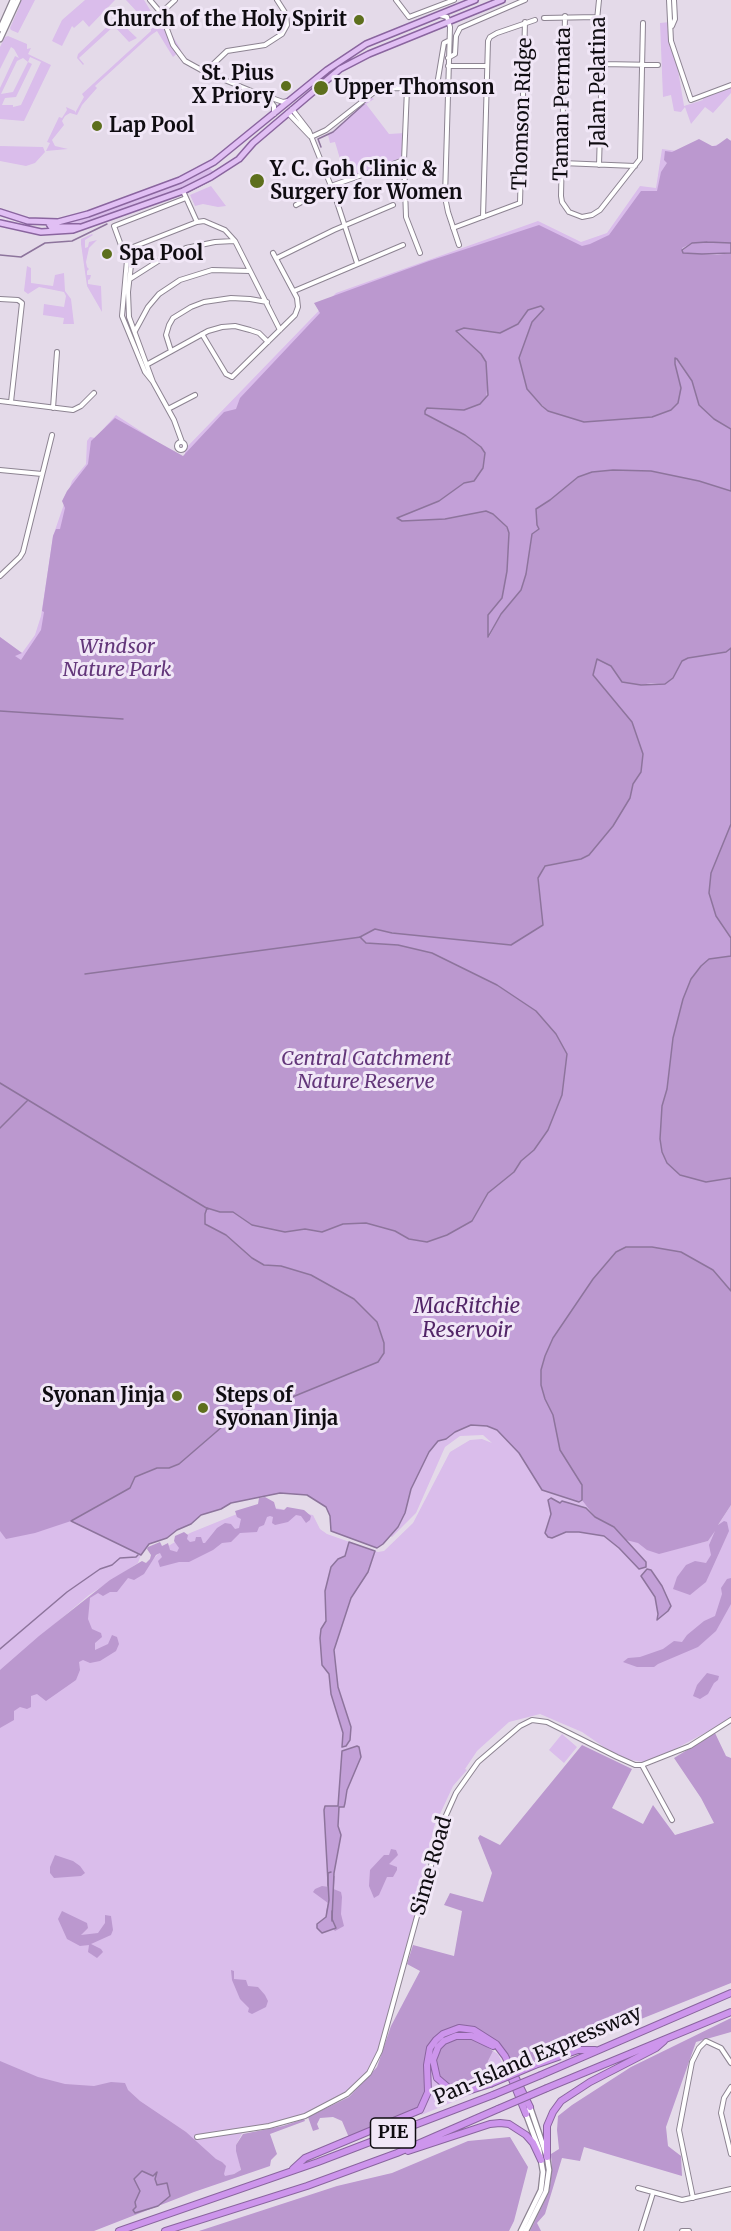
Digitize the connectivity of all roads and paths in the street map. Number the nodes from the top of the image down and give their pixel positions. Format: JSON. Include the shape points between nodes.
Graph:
{"nodes":[{"id":1,"x":13,"y":0,"type":"edge"},
{"id":2,"x":18,"y":0,"type":"edge"},
{"id":3,"x":150,"y":0,"type":"edge"},
{"id":4,"x":175,"y":0,"type":"edge"},
{"id":5,"x":277,"y":0,"type":"edge"},
{"id":6,"x":396,"y":0,"type":"edge"},
{"id":7,"x":454,"y":0,"type":"edge"},
{"id":8,"x":475,"y":0,"type":"edge"},
{"id":9,"x":487,"y":0,"type":"edge"},
{"id":10,"x":525,"y":0,"type":"edge"},
{"id":11,"x":599,"y":0,"type":"edge"},
{"id":12,"x":669,"y":0,"type":"edge"},
{"id":13,"x":674,"y":0,"type":"edge"},
{"id":14,"x":499,"y":1,"type":"edge"},
{"id":15,"x":161,"y":13,"type":"junction"},
{"id":16,"x":439,"y":15,"type":"junction"},
{"id":17,"x":565,"y":16,"type":"junction"},
{"id":18,"x":409,"y":17,"type":"junction"},
{"id":19,"x":597,"y":17,"type":"junction"},
{"id":20,"x":544,"y":18,"type":"dead end"},
{"id":21,"x":535,"y":20,"type":"dead end"},
{"id":22,"x":421,"y":21,"type":"junction"},
{"id":23,"x":449,"y":21,"type":"junction"},
{"id":24,"x":525,"y":22,"type":"junction"},
{"id":25,"x":643,"y":24,"type":"dead end"},
{"id":26,"x":408,"y":26,"type":"junction"},
{"id":27,"x":437,"y":26,"type":"junction"},
{"id":28,"x":672,"y":26,"type":"junction"},
{"id":29,"x":0,"y":29,"type":"edge"},
{"id":30,"x":449,"y":35,"type":"junction"},
{"id":31,"x":0,"y":39,"type":"edge"},
{"id":32,"x":446,"y":42,"type":"junction"},
{"id":33,"x":448,"y":58,"type":"junction"},
{"id":34,"x":602,"y":64,"type":"junction"},
{"id":35,"x":642,"y":64,"type":"junction"},
{"id":36,"x":658,"y":65,"type":"dead end"},
{"id":37,"x":338,"y":66,"type":"junction"},
{"id":38,"x":448,"y":66,"type":"junction"},
{"id":39,"x":487,"y":66,"type":"junction"},
{"id":40,"x":205,"y":72,"type":"junction"},
{"id":41,"x":315,"y":79,"type":"junction"},
{"id":42,"x":319,"y":85,"type":"junction"},
{"id":43,"x":731,"y":85,"type":"edge"},
{"id":44,"x":407,"y":89,"type":"junction"},
{"id":45,"x":265,"y":96,"type":"junction"},
{"id":46,"x":289,"y":101,"type":"junction"},
{"id":47,"x":290,"y":111,"type":"junction"},
{"id":48,"x":274,"y":115,"type":"junction"},
{"id":49,"x":310,"y":136,"type":"junction"},
{"id":50,"x":405,"y":160,"type":"junction"},
{"id":51,"x":562,"y":163,"type":"junction"},
{"id":52,"x":599,"y":165,"type":"junction"},
{"id":53,"x":635,"y":166,"type":"junction"},
{"id":54,"x":207,"y":167,"type":"junction"},
{"id":55,"x":216,"y":175,"type":"junction"},
{"id":56,"x":331,"y":186,"type":"junction"},
{"id":57,"x":183,"y":191,"type":"junction"},
{"id":58,"x":186,"y":198,"type":"junction"},
{"id":59,"x":296,"y":205,"type":"dead end"},
{"id":60,"x":393,"y":205,"type":"dead end"},
{"id":61,"x":0,"y":212,"type":"edge"},
{"id":62,"x":483,"y":217,"type":"junction"},
{"id":63,"x":45,"y":222,"type":"junction"},
{"id":64,"x":197,"y":222,"type":"junction"},
{"id":65,"x":0,"y":223,"type":"edge"},
{"id":66,"x":346,"y":224,"type":"junction"},
{"id":67,"x":81,"y":227,"type":"junction"},
{"id":68,"x":453,"y":228,"type":"junction"},
{"id":69,"x":41,"y":232,"type":"junction"},
{"id":70,"x":234,"y":241,"type":"junction"},
{"id":71,"x":403,"y":245,"type":"dead end"},
{"id":72,"x":459,"y":245,"type":"dead end"},
{"id":73,"x":130,"y":248,"type":"junction"},
{"id":74,"x":273,"y":253,"type":"dead end"},
{"id":75,"x":420,"y":253,"type":"dead end"},
{"id":76,"x":277,"y":258,"type":"junction"},
{"id":77,"x":357,"y":263,"type":"junction"},
{"id":78,"x":250,"y":271,"type":"junction"},
{"id":79,"x":130,"y":279,"type":"junction"},
{"id":80,"x":294,"y":291,"type":"junction"},
{"id":81,"x":0,"y":299,"type":"edge"},
{"id":82,"x":267,"y":303,"type":"junction"},
{"id":83,"x":280,"y":330,"type":"junction"},
{"id":84,"x":134,"y":331,"type":"junction"},
{"id":85,"x":202,"y":334,"type":"junction"},
{"id":86,"x":268,"y":342,"type":"junction"},
{"id":87,"x":171,"y":351,"type":"junction"},
{"id":88,"x":57,"y":352,"type":"dead end"},
{"id":89,"x":148,"y":364,"type":"junction"},
{"id":90,"x":153,"y":382,"type":"junction"},
{"id":91,"x":94,"y":393,"type":"dead end"},
{"id":92,"x":195,"y":395,"type":"dead end"},
{"id":93,"x":0,"y":401,"type":"edge"},
{"id":94,"x":11,"y":402,"type":"junction"},
{"id":95,"x":53,"y":408,"type":"junction"},
{"id":96,"x":168,"y":409,"type":"junction"},
{"id":97,"x":52,"y":435,"type":"dead end"},
{"id":98,"x":182,"y":442,"type":"dead end"},
{"id":99,"x":0,"y":470,"type":"edge"},
{"id":100,"x":42,"y":474,"type":"junction"},
{"id":101,"x":0,"y":576,"type":"edge"},
{"id":102,"x":731,"y":1720,"type":"edge"},
{"id":103,"x":642,"y":1765,"type":"junction"},
{"id":104,"x":672,"y":1820,"type":"dead end"},
{"id":105,"x":731,"y":1993,"type":"edge"},
{"id":106,"x":731,"y":2012,"type":"edge"},
{"id":107,"x":664,"y":2040,"type":"junction"},
{"id":108,"x":597,"y":2050,"type":"junction"},
{"id":109,"x":731,"y":2062,"type":"edge"},
{"id":110,"x":731,"y":2087,"type":"edge"},
{"id":111,"x":530,"y":2107,"type":"junction"},
{"id":112,"x":526,"y":2114,"type":"junction"},
{"id":113,"x":731,"y":2130,"type":"edge"},
{"id":114,"x":726,"y":2133,"type":"junction"},
{"id":115,"x":197,"y":2137,"type":"dead end"},
{"id":116,"x":397,"y":2153,"type":"junction"},
{"id":117,"x":730,"y":2154,"type":"edge"},
{"id":118,"x":544,"y":2158,"type":"junction"},
{"id":119,"x":293,"y":2170,"type":"junction"},
{"id":120,"x":638,"y":2188,"type":"dead end"},
{"id":121,"x":731,"y":2189,"type":"edge"},
{"id":122,"x":653,"y":2193,"type":"junction"},
{"id":123,"x":693,"y":2198,"type":"junction"},
{"id":124,"x":119,"y":2231,"type":"edge"},
{"id":125,"x":165,"y":2231,"type":"edge"},
{"id":126,"x":521,"y":2231,"type":"edge"},
{"id":127,"x":526,"y":2231,"type":"edge"},
{"id":128,"x":641,"y":2231,"type":"edge"},
{"id":129,"x":682,"y":2231,"type":"edge"},
{"id":130,"x":689,"y":2231,"type":"edge"}],
"edges":[{"from":1,"to":29,"type":"main road"},
{"from":2,"to":31,"type":"main road"},
{"from":3,"to":15,"type":"street"},
{"from":4,"to":15,"type":"street"},
{"from":5,"to":40,"type":"street","via":[[286,14],[287,25],[282,34],[265,45],[227,51]]},
{"from":6,"to":18,"type":"street"},
{"from":7,"to":18,"type":"street"},
{"from":8,"to":16,"type":"main road"},
{"from":9,"to":14,"type":"main road"},
{"from":10,"to":33,"type":"street","via":[[460,28],[454,56]]},
{"from":11,"to":19,"type":"street","name":"Jalan Pelatina"},
{"from":12,"to":28,"type":"street"},
{"from":13,"to":28,"type":"street"},
{"from":14,"to":23,"type":"main road"},
{"from":15,"to":40,"type":"street","via":[[179,54]]},
{"from":16,"to":22,"type":"main road"},
{"from":16,"to":23,"type":"street"},
{"from":17,"to":19,"type":"street","name":"Taman Permata"},
{"from":17,"to":20,"type":"street","name":"Taman Permata"},
{"from":17,"to":51,"type":"street","name":"Taman Permata"},
{"from":18,"to":22,"type":"street"},
{"from":18,"to":26,"type":"street"},
{"from":19,"to":34,"type":"street","name":"Jalan Pelatina"},
{"from":21,"to":24,"type":"street","name":"Thomson Ridge"},
{"from":22,"to":26,"type":"main road"},
{"from":23,"to":27,"type":"main road"},
{"from":23,"to":30,"type":"street"},
{"from":24,"to":39,"type":"street","name":"Thomson Ridge","via":[[490,37]]},
{"from":24,"to":62,"type":"street","name":"Thomson Ridge","via":[[520,204]]},
{"from":25,"to":35,"type":"street","name":"Taman Permata"},
{"from":26,"to":37,"type":"main road","via":[[366,44]]},
{"from":27,"to":30,"type":"street"},
{"from":27,"to":37,"type":"main road"},
{"from":28,"to":43,"type":"street","via":[[675,57],[691,100]]},
{"from":30,"to":32,"type":"street"},
{"from":32,"to":33,"type":"street"},
{"from":32,"to":44,"type":"street","via":[[434,92]]},
{"from":33,"to":38,"type":"street"},
{"from":34,"to":35,"type":"street","name":"Taman Permata"},
{"from":34,"to":52,"type":"street","name":"Jalan Pelatina"},
{"from":35,"to":36,"type":"street","name":"Taman Permata"},
{"from":35,"to":53,"type":"street","name":"Taman Permata","via":[[640,158]]},
{"from":37,"to":41,"type":"main road"},
{"from":37,"to":42,"type":"main road"},
{"from":38,"to":39,"type":"street","name":"Thomson Ridge"},
{"from":38,"to":68,"type":"street","via":[[446,197]]},
{"from":39,"to":62,"type":"street","name":"Thomson Ridge"},
{"from":40,"to":45,"type":"street"},
{"from":41,"to":42,"type":"main road"},
{"from":41,"to":46,"type":"main road"},
{"from":42,"to":47,"type":"main road"},
{"from":44,"to":49,"type":"street","via":[[377,90],[331,127]]},
{"from":44,"to":50,"type":"street"},
{"from":45,"to":46,"type":"street"},
{"from":45,"to":48,"type":"street"},
{"from":46,"to":48,"type":"main road"},
{"from":47,"to":49,"type":"street"},
{"from":47,"to":55,"type":"main road"},
{"from":48,"to":54,"type":"main road"},
{"from":49,"to":56,"type":"street"},
{"from":50,"to":56,"type":"street"},
{"from":50,"to":75,"type":"street","via":[[406,218]]},
{"from":51,"to":52,"type":"street","name":"Jalan Pelatina"},
{"from":51,"to":53,"type":"street","name":"Taman Permata","via":[[562,202],[570,213],[582,217],[600,210]]},
{"from":52,"to":53,"type":"street","name":"Jalan Pelatina"},
{"from":54,"to":55,"type":"main road","via":[[216,168]]},
{"from":54,"to":63,"type":"main road","via":[[88,214]]},
{"from":55,"to":57,"type":"main road"},
{"from":56,"to":59,"type":"street"},
{"from":56,"to":66,"type":"street"},
{"from":57,"to":58,"type":"street"},
{"from":57,"to":67,"type":"main road"},
{"from":58,"to":64,"type":"street"},
{"from":58,"to":73,"type":"street","via":[[114,226],[122,248]]},
{"from":60,"to":66,"type":"street"},
{"from":61,"to":63,"type":"main road"},
{"from":62,"to":68,"type":"street","name":"Thomson Ridge"},
{"from":63,"to":67,"type":"main road","via":[[51,227]]},
{"from":63,"to":69,"type":"main road"},
{"from":64,"to":70,"type":"street","via":[[225,230]]},
{"from":64,"to":73,"type":"street"},
{"from":65,"to":69,"type":"main road"},
{"from":66,"to":76,"type":"street"},
{"from":66,"to":77,"type":"street"},
{"from":67,"to":69,"type":"main road"},
{"from":68,"to":72,"type":"street"},
{"from":70,"to":78,"type":"street"},
{"from":70,"to":79,"type":"street","via":[[186,248]]},
{"from":71,"to":77,"type":"street"},
{"from":73,"to":79,"type":"street"},
{"from":73,"to":90,"type":"street","via":[[122,316]]},
{"from":74,"to":76,"type":"street"},
{"from":76,"to":80,"type":"street"},
{"from":77,"to":80,"type":"street"},
{"from":78,"to":82,"type":"street"},
{"from":78,"to":84,"type":"street","via":[[213,270],[180,280],[159,294]]},
{"from":79,"to":84,"type":"street","via":[[128,313]]},
{"from":80,"to":83,"type":"street","via":[[297,311]]},
{"from":81,"to":94,"type":"street","via":[[22,303]]},
{"from":82,"to":83,"type":"street"},
{"from":82,"to":87,"type":"street","via":[[231,298],[191,307],[169,325],[166,334]]},
{"from":83,"to":86,"type":"street"},
{"from":84,"to":89,"type":"street"},
{"from":85,"to":86,"type":"street","via":[[215,328],[235,327],[256,332]]},
{"from":85,"to":86,"type":"street","via":[[230,377]]},
{"from":85,"to":87,"type":"street"},
{"from":87,"to":89,"type":"street"},
{"from":88,"to":95,"type":"street"},
{"from":89,"to":90,"type":"street"},
{"from":90,"to":96,"type":"street"},
{"from":91,"to":95,"type":"street","via":[[77,409]]},
{"from":92,"to":96,"type":"street"},
{"from":93,"to":94,"type":"street"},
{"from":94,"to":95,"type":"street"},
{"from":96,"to":98,"type":"street"},
{"from":97,"to":100,"type":"street"},
{"from":99,"to":100,"type":"street"},
{"from":100,"to":101,"type":"street","via":[[22,554]]},
{"from":102,"to":103,"type":"street","via":[[690,1746]]},
{"from":103,"to":104,"type":"street"},
{"from":103,"to":115,"type":"street","name":"Sime Road","via":[[540,1720],[520,1726],[490,1750],[456,1793],[443,1822],[380,2051],[369,2073],[347,2094],[305,2116]]},
{"from":105,"to":108,"type":"highway","name":"Pan-Island Expressway","number":"PIE"},
{"from":106,"to":107,"type":"highway","name":"Pan-Island Expressway","number":"PIE"},
{"from":107,"to":116,"type":"highway","name":"Pan-Island Expressway","number":"PIE","bridge":true},
{"from":107,"to":118,"type":"highway","via":[[659,2047],[561,2101],[547,2126]]},
{"from":108,"to":112,"type":"highway","bridge":true,"via":[[578,2050],[535,2065],[490,2084],[462,2092],[451,2090],[437,2078],[433,2067],[438,2047],[449,2038],[464,2036],[480,2038],[495,2047],[503,2058]]},
{"from":108,"to":119,"type":"highway","name":"Pan-Island Expressway","number":"PIE","bridge":true,"via":[[493,2095]]},
{"from":109,"to":123,"type":"street","via":[[721,2048],[706,2041],[692,2062],[679,2126]]},
{"from":110,"to":114,"type":"street","via":[[721,2108]]},
{"from":111,"to":112,"type":"main road"},
{"from":111,"to":118,"type":"main road"},
{"from":111,"to":119,"type":"highway","via":[[506,2056],[496,2044],[474,2030],[459,2028],[443,2034],[430,2048],[428,2092],[420,2109],[304,2158]]},
{"from":112,"to":118,"type":"main road"},
{"from":113,"to":114,"type":"street"},
{"from":114,"to":117,"type":"street"},
{"from":116,"to":118,"type":"highway","via":[[500,2123],[526,2135]]},
{"from":116,"to":125,"type":"highway","name":"Pan-Island Expressway","number":"PIE"},
{"from":118,"to":126,"type":"main road","via":[[541,2190]]},
{"from":118,"to":127,"type":"main road","via":[[546,2190]]},
{"from":119,"to":124,"type":"highway","name":"Pan-Island Expressway","number":"PIE"},
{"from":120,"to":122,"type":"street"},
{"from":121,"to":123,"type":"street"},
{"from":122,"to":123,"type":"street","via":[[678,2200]]},
{"from":122,"to":128,"type":"street"},
{"from":129,"to":130,"type":"street"}]}
